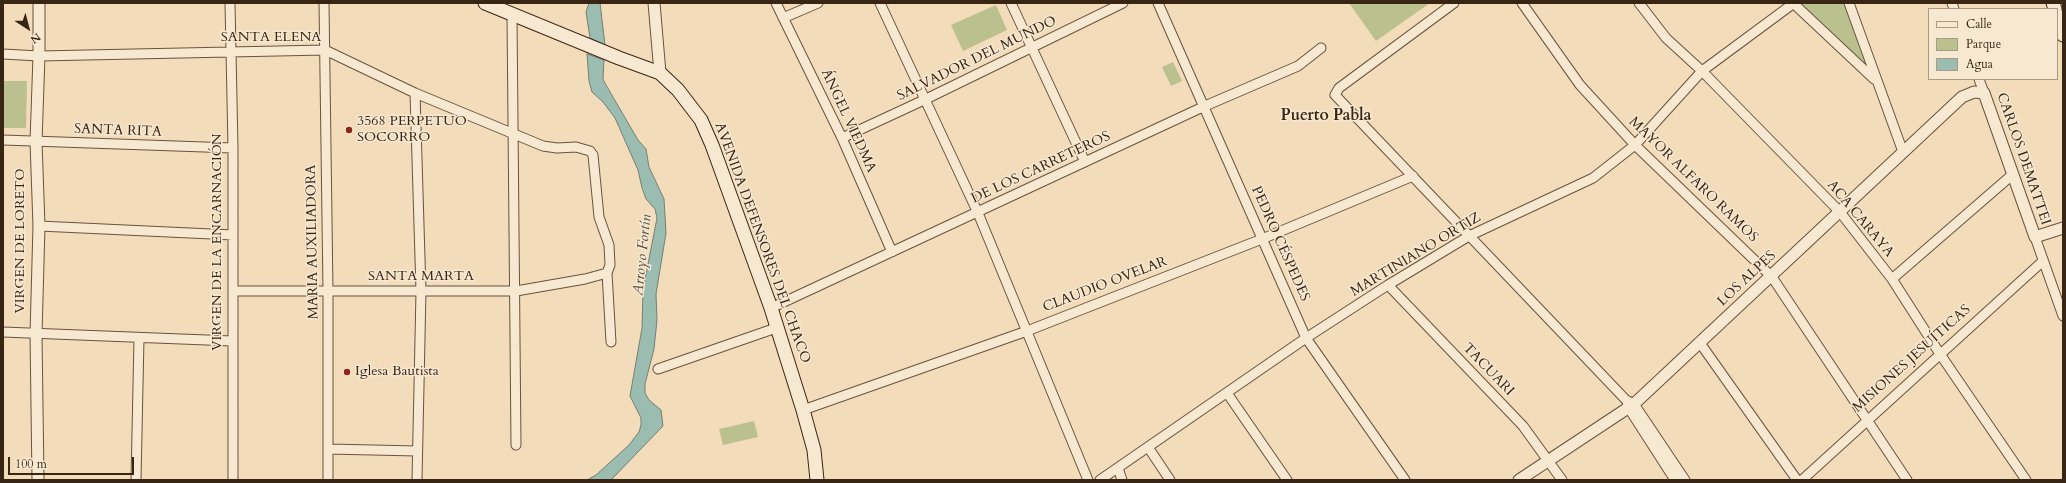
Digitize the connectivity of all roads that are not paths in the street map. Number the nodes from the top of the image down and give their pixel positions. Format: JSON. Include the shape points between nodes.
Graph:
{"nodes":[{"id":1,"x":39,"y":3,"type":"edge"},
{"id":2,"x":230,"y":3,"type":"edge"},
{"id":3,"x":324,"y":3,"type":"edge"},
{"id":4,"x":485,"y":3,"type":"edge"},
{"id":5,"x":654,"y":3,"type":"edge"},
{"id":6,"x":776,"y":3,"type":"edge"},
{"id":7,"x":818,"y":3,"type":"edge"},
{"id":8,"x":880,"y":3,"type":"edge"},
{"id":9,"x":1011,"y":3,"type":"edge"},
{"id":10,"x":1123,"y":3,"type":"edge"},
{"id":11,"x":1158,"y":3,"type":"edge"},
{"id":12,"x":1454,"y":3,"type":"edge"},
{"id":13,"x":1522,"y":3,"type":"edge"},
{"id":14,"x":1639,"y":3,"type":"edge"},
{"id":15,"x":1794,"y":3,"type":"edge"},
{"id":16,"x":1849,"y":3,"type":"edge"},
{"id":17,"x":512,"y":15,"type":"junction"},
{"id":18,"x":783,"y":18,"type":"junction"},
{"id":19,"x":1032,"y":48,"type":"junction"},
{"id":20,"x":1321,"y":48,"type":"dead end"},
{"id":21,"x":325,"y":50,"type":"junction"},
{"id":22,"x":230,"y":51,"type":"junction"},
{"id":23,"x":3,"y":54,"type":"edge"},
{"id":24,"x":39,"y":56,"type":"junction"},
{"id":25,"x":1702,"y":71,"type":"junction"},
{"id":26,"x":660,"y":73,"type":"junction"},
{"id":27,"x":1875,"y":80,"type":"junction"},
{"id":28,"x":1979,"y":80,"type":"edge"},
{"id":29,"x":415,"y":93,"type":"junction"},
{"id":30,"x":1984,"y":93,"type":"junction"},
{"id":31,"x":924,"y":100,"type":"junction"},
{"id":32,"x":1205,"y":106,"type":"junction"},
{"id":33,"x":513,"y":134,"type":"junction"},
{"id":34,"x":842,"y":138,"type":"junction"},
{"id":35,"x":3,"y":140,"type":"edge"},
{"id":36,"x":36,"y":142,"type":"junction"},
{"id":37,"x":1635,"y":145,"type":"junction"},
{"id":38,"x":233,"y":148,"type":"junction"},
{"id":39,"x":1902,"y":152,"type":"junction"},
{"id":40,"x":1085,"y":162,"type":"junction"},
{"id":41,"x":2012,"y":175,"type":"junction"},
{"id":42,"x":1413,"y":176,"type":"junction"},
{"id":43,"x":1840,"y":212,"type":"junction"},
{"id":44,"x":978,"y":213,"type":"junction"},
{"id":45,"x":39,"y":226,"type":"junction"},
{"id":46,"x":2063,"y":228,"type":"edge"},
{"id":47,"x":232,"y":235,"type":"junction"},
{"id":48,"x":1469,"y":236,"type":"junction"},
{"id":49,"x":2034,"y":237,"type":"junction"},
{"id":50,"x":1262,"y":238,"type":"junction"},
{"id":51,"x":892,"y":252,"type":"junction"},
{"id":52,"x":2043,"y":261,"type":"junction"},
{"id":53,"x":607,"y":273,"type":"junction"},
{"id":54,"x":1772,"y":277,"type":"junction"},
{"id":55,"x":1892,"y":279,"type":"junction"},
{"id":56,"x":1388,"y":285,"type":"junction"},
{"id":57,"x":232,"y":291,"type":"junction"},
{"id":58,"x":328,"y":291,"type":"junction"},
{"id":59,"x":421,"y":291,"type":"junction"},
{"id":60,"x":516,"y":291,"type":"junction"},
{"id":61,"x":771,"y":308,"type":"junction"},
{"id":62,"x":2063,"y":316,"type":"edge"},
{"id":63,"x":776,"y":328,"type":"junction"},
{"id":64,"x":1027,"y":331,"type":"junction"},
{"id":65,"x":3,"y":332,"type":"edge"},
{"id":66,"x":36,"y":334,"type":"junction"},
{"id":67,"x":139,"y":338,"type":"junction"},
{"id":68,"x":1306,"y":338,"type":"junction"},
{"id":69,"x":232,"y":341,"type":"junction"},
{"id":70,"x":611,"y":342,"type":"dead end"},
{"id":71,"x":1700,"y":343,"type":"junction"},
{"id":72,"x":1940,"y":354,"type":"junction"},
{"id":73,"x":658,"y":369,"type":"dead end"},
{"id":74,"x":1227,"y":393,"type":"junction"},
{"id":75,"x":1629,"y":403,"type":"junction"},
{"id":76,"x":803,"y":410,"type":"junction"},
{"id":77,"x":1867,"y":420,"type":"junction"},
{"id":78,"x":516,"y":445,"type":"dead end"},
{"id":79,"x":1148,"y":447,"type":"junction"},
{"id":80,"x":328,"y":449,"type":"junction"},
{"id":81,"x":417,"y":451,"type":"junction"},
{"id":82,"x":1548,"y":460,"type":"junction"},
{"id":83,"x":1668,"y":461,"type":"junction"},
{"id":84,"x":1118,"y":468,"type":"junction"},
{"id":85,"x":38,"y":480,"type":"edge"},
{"id":86,"x":136,"y":480,"type":"edge"},
{"id":87,"x":232,"y":480,"type":"edge"},
{"id":88,"x":328,"y":480,"type":"edge"},
{"id":89,"x":417,"y":480,"type":"edge"},
{"id":90,"x":817,"y":480,"type":"edge"},
{"id":91,"x":1088,"y":480,"type":"edge"},
{"id":92,"x":1100,"y":480,"type":"edge"},
{"id":93,"x":1122,"y":480,"type":"edge"},
{"id":94,"x":1170,"y":480,"type":"edge"},
{"id":95,"x":1287,"y":480,"type":"edge"},
{"id":96,"x":1405,"y":480,"type":"edge"},
{"id":97,"x":1519,"y":480,"type":"edge"},
{"id":98,"x":1562,"y":480,"type":"edge"},
{"id":99,"x":1675,"y":480,"type":"edge"},
{"id":100,"x":1685,"y":480,"type":"edge"},
{"id":101,"x":1797,"y":480,"type":"edge"},
{"id":102,"x":1802,"y":480,"type":"edge"},
{"id":103,"x":1907,"y":480,"type":"edge"},
{"id":104,"x":2026,"y":480,"type":"edge"}],
"edges":[{"from":1,"to":24,"type":"street","name":"VIRGEN DE LORETO"},
{"from":2,"to":22,"type":"street","name":"VIRGEN DE LA ENCARNACIÓN"},
{"from":3,"to":21,"type":"street","name":"MARIA AUXILIADORA"},
{"from":4,"to":17,"type":"main road","name":"AVENIDA DEFENSORES DEL CHACO"},
{"from":5,"to":26,"type":"street"},
{"from":6,"to":18,"type":"street","name":"ÁNGEL VIEDMA"},
{"from":7,"to":18,"type":"street"},
{"from":8,"to":31,"type":"street"},
{"from":9,"to":19,"type":"street"},
{"from":10,"to":19,"type":"street","name":"SALVADOR DEL MUNDO"},
{"from":11,"to":32,"type":"street","name":"PEDRO CÉSPEDES"},
{"from":12,"to":42,"type":"street","via":[[1339,88],[1335,95]]},
{"from":13,"to":37,"type":"street","name":"MAYOR ALFARO RAMOS","via":[[1580,85]]},
{"from":14,"to":25,"type":"street","name":"ACA CARAYA","via":[[1666,38]]},
{"from":15,"to":25,"type":"street","name":"MARTINIANO ORTIZ"},
{"from":15,"to":27,"type":"street"},
{"from":16,"to":27,"type":"street"},
{"from":17,"to":26,"type":"main road","name":"AVENIDA DEFENSORES DEL CHACO"},
{"from":17,"to":33,"type":"street"},
{"from":18,"to":34,"type":"street","name":"ÁNGEL VIEDMA"},
{"from":19,"to":31,"type":"street","name":"SALVADOR DEL MUNDO"},
{"from":19,"to":40,"type":"street"},
{"from":20,"to":32,"type":"street","name":"DE LOS CARRETEROS","via":[[1298,66]]},
{"from":21,"to":22,"type":"street","name":"SANTA ELENA"},
{"from":21,"to":29,"type":"street","name":"SANTA ELENA"},
{"from":21,"to":58,"type":"street","name":"MARIA AUXILIADORA"},
{"from":22,"to":24,"type":"street","name":"SANTA ELENA"},
{"from":22,"to":38,"type":"street","name":"VIRGEN DE LA ENCARNACIÓN"},
{"from":23,"to":24,"type":"street","name":"SANTA ELENA"},
{"from":24,"to":36,"type":"street","name":"VIRGEN DE LORETO"},
{"from":25,"to":37,"type":"street","name":"MARTINIANO ORTIZ"},
{"from":25,"to":43,"type":"street","name":"ACA CARAYA"},
{"from":26,"to":61,"type":"main road","name":"AVENIDA DEFENSORES DEL CHACO","via":[[690,105],[704,127]]},
{"from":27,"to":39,"type":"street"},
{"from":28,"to":30,"type":"street","name":"CARLOS DEMATTEI"},
{"from":29,"to":33,"type":"street","name":"SANTA ELENA"},
{"from":29,"to":59,"type":"street"},
{"from":30,"to":39,"type":"street","name":"LOS ALPES","via":[[1974,92],[1962,97]]},
{"from":30,"to":41,"type":"street","name":"CARLOS DEMATTEI"},
{"from":31,"to":34,"type":"street","name":"SALVADOR DEL MUNDO"},
{"from":31,"to":44,"type":"street"},
{"from":32,"to":40,"type":"street","name":"DE LOS CARRETEROS"},
{"from":32,"to":50,"type":"street","name":"PEDRO CÉSPEDES"},
{"from":33,"to":53,"type":"street","name":"SANTA ELENA","via":[[551,148],[576,147],[590,151],[593,155],[599,217],[610,245],[610,265]]},
{"from":33,"to":60,"type":"street"},
{"from":34,"to":51,"type":"street","name":"ÁNGEL VIEDMA"},
{"from":35,"to":36,"type":"street","name":"SANTA RITA"},
{"from":36,"to":38,"type":"street","name":"SANTA RITA"},
{"from":36,"to":45,"type":"street","name":"VIRGEN DE LORETO"},
{"from":37,"to":48,"type":"street","name":"MARTINIANO ORTIZ","via":[[1593,178]]},
{"from":37,"to":54,"type":"street","name":"MAYOR ALFARO RAMOS"},
{"from":38,"to":47,"type":"street","name":"VIRGEN DE LA ENCARNACIÓN"},
{"from":39,"to":43,"type":"street","name":"LOS ALPES"},
{"from":40,"to":44,"type":"street","name":"DE LOS CARRETEROS"},
{"from":41,"to":49,"type":"street","name":"CARLOS DEMATTEI"},
{"from":41,"to":55,"type":"street"},
{"from":42,"to":48,"type":"street"},
{"from":42,"to":50,"type":"street","name":"CLAUDIO OVELAR"},
{"from":43,"to":54,"type":"street","name":"LOS ALPES"},
{"from":43,"to":55,"type":"street","name":"ACA CARAYA"},
{"from":44,"to":51,"type":"street","name":"DE LOS CARRETEROS"},
{"from":44,"to":64,"type":"street"},
{"from":45,"to":47,"type":"street"},
{"from":45,"to":66,"type":"street","name":"VIRGEN DE LORETO"},
{"from":46,"to":49,"type":"street"},
{"from":47,"to":57,"type":"street","name":"VIRGEN DE LA ENCARNACIÓN"},
{"from":48,"to":56,"type":"street","name":"MARTINIANO ORTIZ"},
{"from":48,"to":75,"type":"street"},
{"from":49,"to":52,"type":"street","name":"CARLOS DEMATTEI"},
{"from":50,"to":64,"type":"street","name":"CLAUDIO OVELAR"},
{"from":50,"to":68,"type":"street","name":"PEDRO CÉSPEDES"},
{"from":51,"to":61,"type":"street","name":"DE LOS CARRETEROS"},
{"from":52,"to":62,"type":"street","name":"CARLOS DEMATTEI"},
{"from":52,"to":72,"type":"street","name":"MISIONES JESUÍTICAS"},
{"from":53,"to":60,"type":"street","name":"SANTA MARTA"},
{"from":53,"to":70,"type":"street"},
{"from":54,"to":71,"type":"street","name":"LOS ALPES"},
{"from":54,"to":77,"type":"street","name":"MAYOR ALFARO RAMOS"},
{"from":55,"to":72,"type":"street","name":"ACA CARAYA"},
{"from":56,"to":68,"type":"street","name":"MARTINIANO ORTIZ"},
{"from":56,"to":82,"type":"street","name":"TACUARI","via":[[1523,426]]},
{"from":57,"to":58,"type":"street","name":"SANTA MARTA"},
{"from":57,"to":69,"type":"street","name":"VIRGEN DE LA ENCARNACIÓN"},
{"from":58,"to":59,"type":"street","name":"SANTA MARTA"},
{"from":58,"to":80,"type":"street","name":"MARIA AUXILIADORA"},
{"from":59,"to":60,"type":"street","name":"SANTA MARTA"},
{"from":59,"to":81,"type":"street"},
{"from":60,"to":78,"type":"street"},
{"from":61,"to":63,"type":"main road","name":"AVENIDA DEFENSORES DEL CHACO"},
{"from":63,"to":73,"type":"street"},
{"from":63,"to":76,"type":"main road","name":"AVENIDA DEFENSORES DEL CHACO"},
{"from":64,"to":76,"type":"street","name":"CLAUDIO OVELAR"},
{"from":64,"to":91,"type":"street"},
{"from":65,"to":66,"type":"street"},
{"from":66,"to":67,"type":"street"},
{"from":66,"to":85,"type":"street","name":"VIRGEN DE LORETO"},
{"from":67,"to":69,"type":"street"},
{"from":67,"to":86,"type":"street"},
{"from":68,"to":74,"type":"street","name":"MARTINIANO ORTIZ"},
{"from":68,"to":96,"type":"street","name":"PEDRO CÉSPEDES"},
{"from":69,"to":87,"type":"street","name":"VIRGEN DE LA ENCARNACIÓN"},
{"from":71,"to":75,"type":"street","name":"LOS ALPES"},
{"from":71,"to":101,"type":"street"},
{"from":72,"to":77,"type":"street","name":"MISIONES JESUÍTICAS"},
{"from":72,"to":104,"type":"street","name":"ACA CARAYA"},
{"from":74,"to":79,"type":"street","name":"MARTINIANO ORTIZ"},
{"from":74,"to":95,"type":"street"},
{"from":75,"to":82,"type":"street","name":"LOS ALPES"},
{"from":75,"to":83,"type":"street"},
{"from":76,"to":90,"type":"main road","name":"AVENIDA DEFENSORES DEL CHACO","via":[[814,450]]},
{"from":77,"to":102,"type":"street","name":"MISIONES JESUÍTICAS"},
{"from":77,"to":103,"type":"street","name":"MAYOR ALFARO RAMOS"},
{"from":79,"to":84,"type":"street","name":"MARTINIANO ORTIZ"},
{"from":79,"to":94,"type":"street"},
{"from":80,"to":81,"type":"street"},
{"from":80,"to":88,"type":"street","name":"MARIA AUXILIADORA"},
{"from":81,"to":89,"type":"street"},
{"from":82,"to":97,"type":"street","name":"LOS ALPES"},
{"from":82,"to":98,"type":"street","name":"TACUARI"},
{"from":83,"to":99,"type":"street"},
{"from":83,"to":100,"type":"street"},
{"from":84,"to":92,"type":"street","name":"MARTINIANO ORTIZ"},
{"from":84,"to":93,"type":"street"}]}
